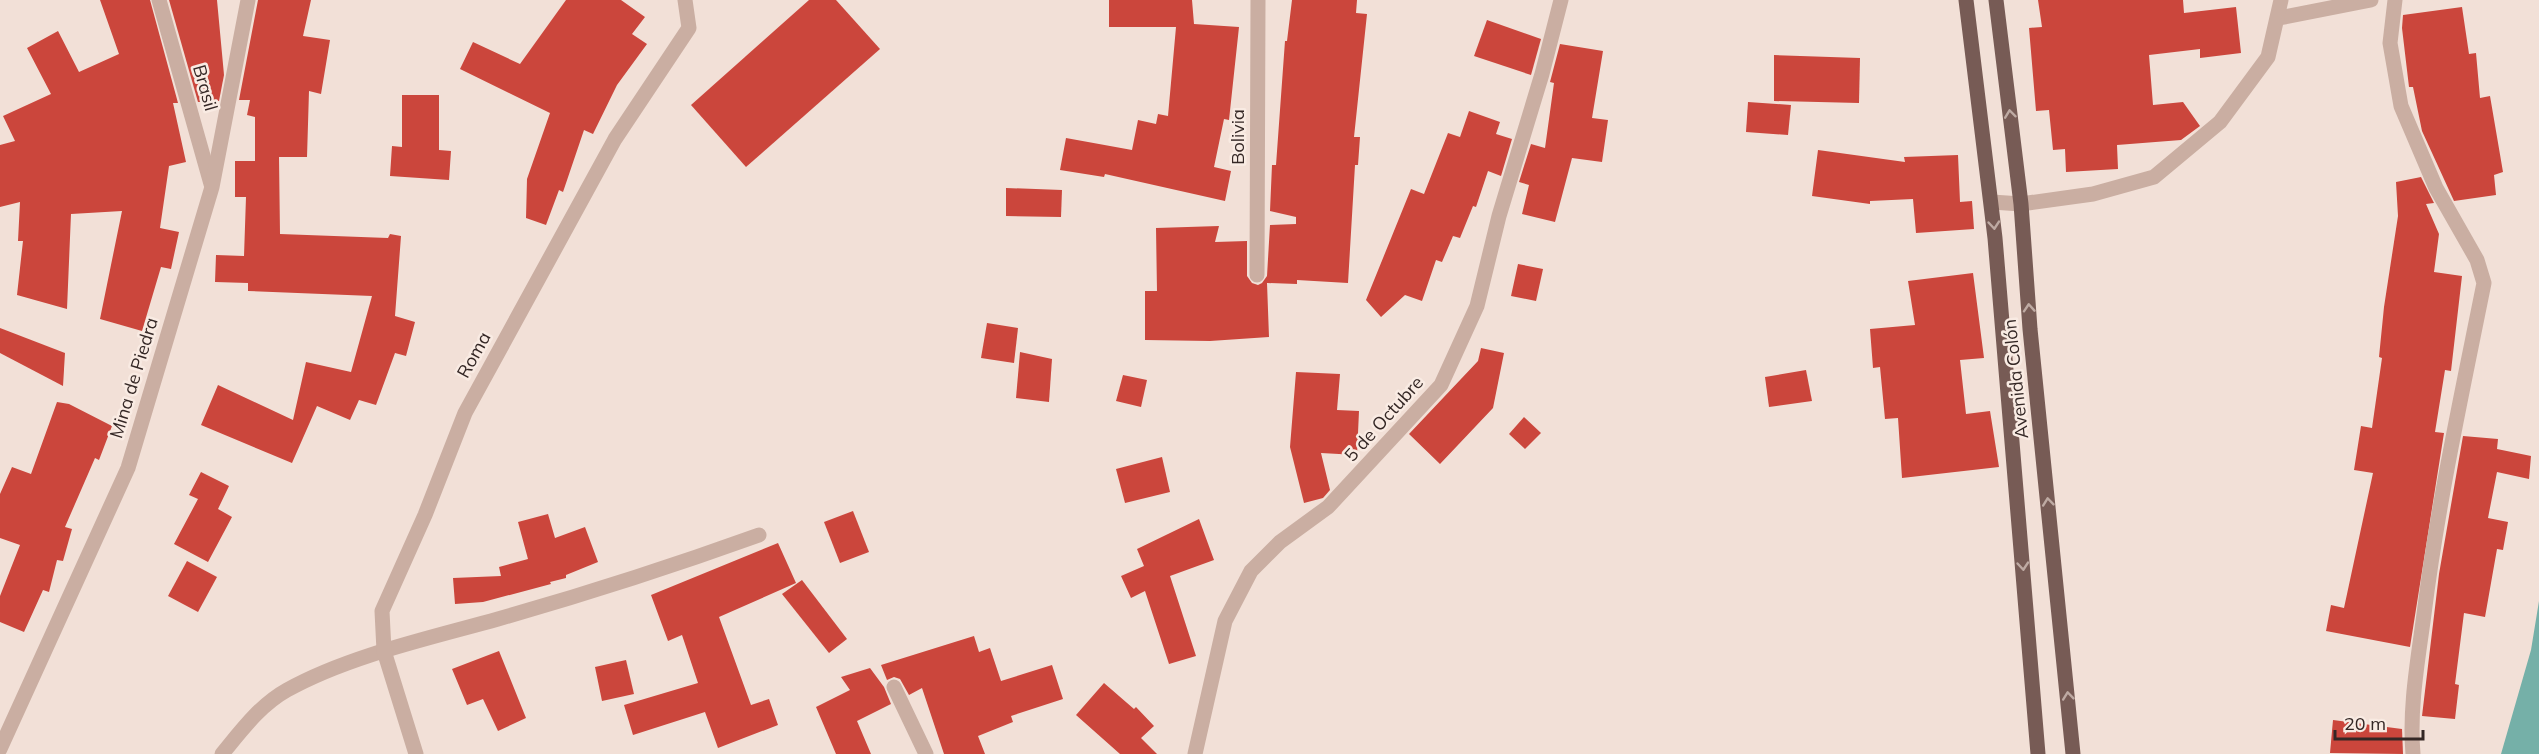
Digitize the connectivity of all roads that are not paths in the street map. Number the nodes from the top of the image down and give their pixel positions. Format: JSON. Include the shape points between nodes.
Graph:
{"nodes":[{"id":1,"x":159,"y":0,"type":"edge"},
{"id":2,"x":248,"y":0,"type":"edge"},
{"id":3,"x":685,"y":0,"type":"edge"},
{"id":4,"x":1258,"y":0,"type":"edge"},
{"id":5,"x":1561,"y":0,"type":"edge"},
{"id":6,"x":1966,"y":0,"type":"edge"},
{"id":7,"x":1996,"y":0,"type":"edge"},
{"id":8,"x":2281,"y":0,"type":"edge"},
{"id":9,"x":2371,"y":0,"type":"edge"},
{"id":10,"x":2395,"y":0,"type":"edge"},
{"id":11,"x":2279,"y":18,"type":"junction"},
{"id":12,"x":212,"y":187,"type":"junction"},
{"id":13,"x":1992,"y":202,"type":"junction"},
{"id":14,"x":2021,"y":204,"type":"junction"},
{"id":15,"x":1257,"y":275,"type":"dead end"},
{"id":16,"x":759,"y":535,"type":"dead end"},
{"id":17,"x":384,"y":651,"type":"junction"},
{"id":18,"x":894,"y":687,"type":"dead end"},
{"id":19,"x":0,"y":749,"type":"edge"},
{"id":20,"x":222,"y":754,"type":"edge"},
{"id":21,"x":416,"y":754,"type":"edge"},
{"id":22,"x":926,"y":754,"type":"edge"},
{"id":23,"x":1195,"y":754,"type":"edge"},
{"id":24,"x":2038,"y":754,"type":"edge"},
{"id":25,"x":2073,"y":754,"type":"edge"},
{"id":26,"x":2413,"y":754,"type":"edge"}],
"edges":[{"from":1,"to":12,"type":"street","name":"Brasil"},
{"from":2,"to":12,"type":"street","name":"Mina de Piedra"},
{"from":3,"to":17,"type":"street","name":"Roma","via":[[689,28],[615,139],[465,413],[382,611]]},
{"from":4,"to":15,"type":"street","name":"Bolivia"},
{"from":5,"to":23,"type":"street","name":"5 de Octubre","via":[[1498,216],[1477,306],[1441,385],[1328,507],[1280,542],[1251,571],[1225,621]]},
{"from":6,"to":13,"type":"main road","name":"Avenida Colón"},
{"from":14,"to":7,"type":"main road","name":"Avenida Colón","one_way":true},
{"from":8,"to":11,"type":"street"},
{"from":9,"to":11,"type":"street"},
{"from":10,"to":26,"type":"street","via":[[2390,43],[2401,106],[2436,188],[2477,261],[2484,283],[2436,523],[2414,697]]},
{"from":11,"to":14,"type":"street","via":[[2268,57],[2220,122],[2154,177],[2093,194]]},
{"from":12,"to":19,"type":"street","name":"Mina de Piedra","via":[[128,468]]},
{"from":13,"to":14,"type":"street"},
{"from":13,"to":24,"type":"main road","name":"Avenida Colón","one_way":true},
{"from":25,"to":14,"type":"main road","name":"Avenida Colón","one_way":true},
{"from":16,"to":17,"type":"street","via":[[671,567]]},
{"from":17,"to":20,"type":"street","via":[[286,690],[253,717]]},
{"from":17,"to":21,"type":"street","name":"Roma"},
{"from":18,"to":22,"type":"street"}]}
